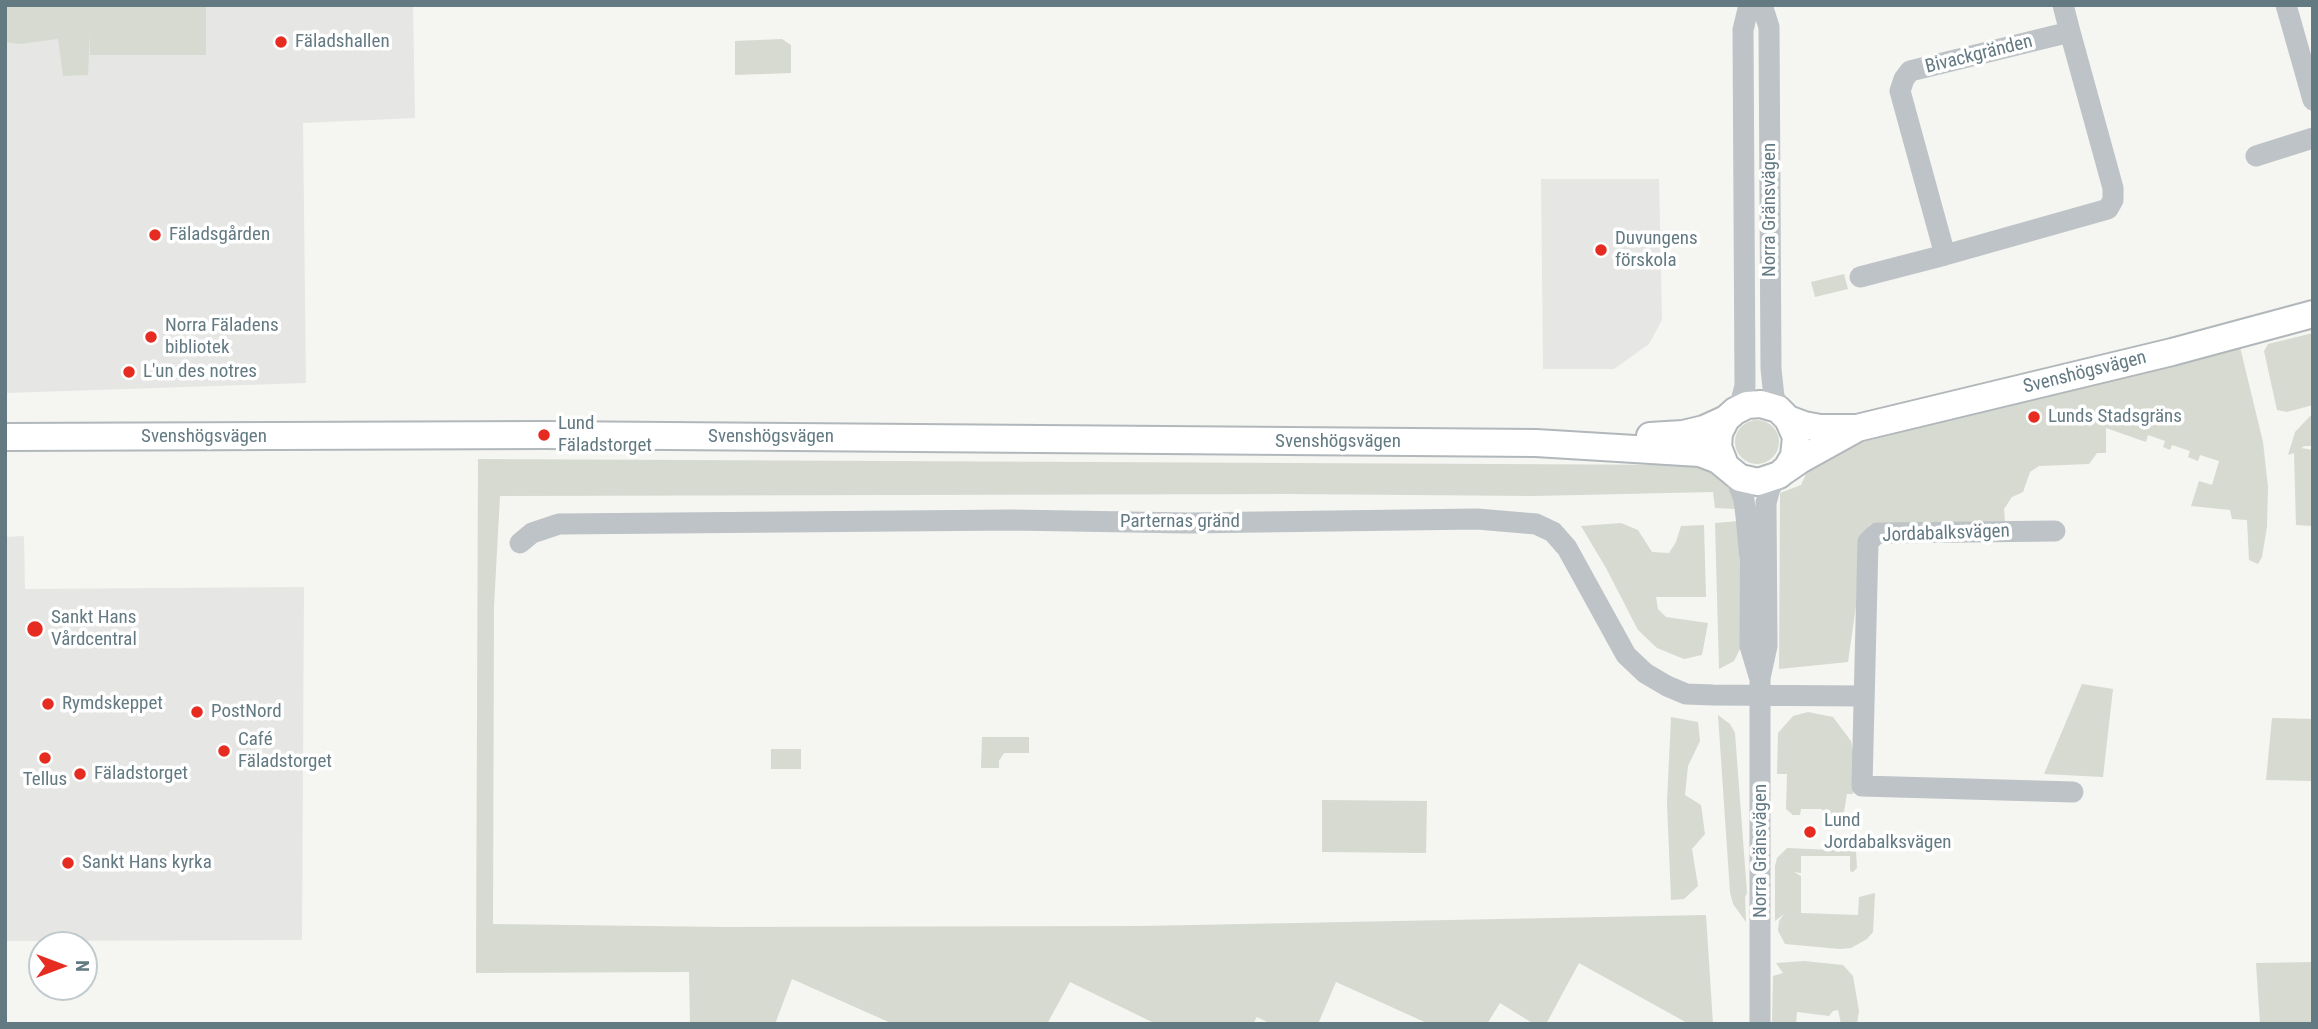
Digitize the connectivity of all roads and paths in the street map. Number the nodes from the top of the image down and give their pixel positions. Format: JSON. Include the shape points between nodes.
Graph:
{"nodes":[{"id":1,"x":1749,"y":5,"type":"edge"},
{"id":2,"x":1762,"y":5,"type":"edge"},
{"id":3,"x":2063,"y":5,"type":"edge"},
{"id":4,"x":2286,"y":5,"type":"edge"},
{"id":5,"x":2070,"y":32,"type":"junction"},
{"id":6,"x":2313,"y":100,"type":"edge"},
{"id":7,"x":2313,"y":138,"type":"edge"},
{"id":8,"x":2256,"y":156,"type":"dead end"},
{"id":9,"x":1945,"y":255,"type":"junction"},
{"id":10,"x":1860,"y":277,"type":"dead end"},
{"id":11,"x":2313,"y":314,"type":"edge"},
{"id":12,"x":1730,"y":415,"type":"junction"},
{"id":13,"x":1786,"y":416,"type":"junction"},
{"id":14,"x":1857,"y":428,"type":"junction"},
{"id":15,"x":5,"y":437,"type":"edge"},
{"id":16,"x":1536,"y":443,"type":"junction"},
{"id":17,"x":1730,"y":470,"type":"junction"},
{"id":18,"x":1781,"y":474,"type":"junction"},
{"id":19,"x":2055,"y":531,"type":"dead end"},
{"id":20,"x":520,"y":543,"type":"dead end"},
{"id":21,"x":1760,"y":687,"type":"junction"},
{"id":22,"x":1864,"y":696,"type":"junction"},
{"id":23,"x":2073,"y":792,"type":"dead end"},
{"id":24,"x":1760,"y":1024,"type":"edge"}],
"edges":[{"from":1,"to":12,"type":"street","name":"Norra Gränsvägen","via":[[1743,30],[1745,386]]},
{"from":2,"to":13,"type":"street","name":"Norra Gränsvägen","via":[[1769,27],[1771,369],[1774,397]]},
{"from":3,"to":5,"type":"street"},
{"from":4,"to":6,"type":"street"},
{"from":5,"to":9,"type":"street","via":[[2113,188],[2108,209]]},
{"from":5,"to":9,"type":"street","name":"Bivackgränden","via":[[1910,72],[1904,79],[1900,91]]},
{"from":7,"to":8,"type":"street"},
{"from":9,"to":10,"type":"street"},
{"from":11,"to":14,"type":"main road","name":"Svenshögsvägen"},
{"from":12,"to":13,"type":"main road","name":"Svenshögsvägen","via":[[1747,405],[1761,404]]},
{"from":12,"to":16,"type":"main road","name":"Svenshögsvägen","via":[[1684,434]]},
{"from":12,"to":17,"type":"main road","via":[[1718,442]]},
{"from":13,"to":14,"type":"main road","name":"Svenshögsvägen","via":[[1820,428]]},
{"from":13,"to":18,"type":"main road","via":[[1796,444],[1794,456]]},
{"from":14,"to":18,"type":"main road","name":"Svenshögsvägen"},
{"from":15,"to":16,"type":"main road","name":"Svenshögsvägen","via":[[558,435]]},
{"from":16,"to":17,"type":"main road","name":"Svenshögsvägen","via":[[1700,453]]},
{"from":17,"to":18,"type":"main road","name":"Svenshögsvägen","via":[[1758,482]]},
{"from":17,"to":21,"type":"street","name":"Norra Gränsvägen","via":[[1744,500],[1749,646]]},
{"from":18,"to":21,"type":"street","name":"Norra Gränsvägen","via":[[1766,503],[1767,646]]},
{"from":19,"to":22,"type":"street","name":"Jordabalksvägen","via":[[1877,533],[1872,537],[1867,555]]},
{"from":20,"to":21,"type":"street","name":"Parternas gränd","via":[[532,533],[559,524],[1477,519],[1536,524],[1553,532],[1567,548],[1626,655],[1645,673],[1686,694]]},
{"from":21,"to":22,"type":"street"},
{"from":21,"to":24,"type":"street","name":"Norra Gränsvägen"},
{"from":22,"to":23,"type":"street","name":"Jordabalksvägen","via":[[1862,786]]}]}
